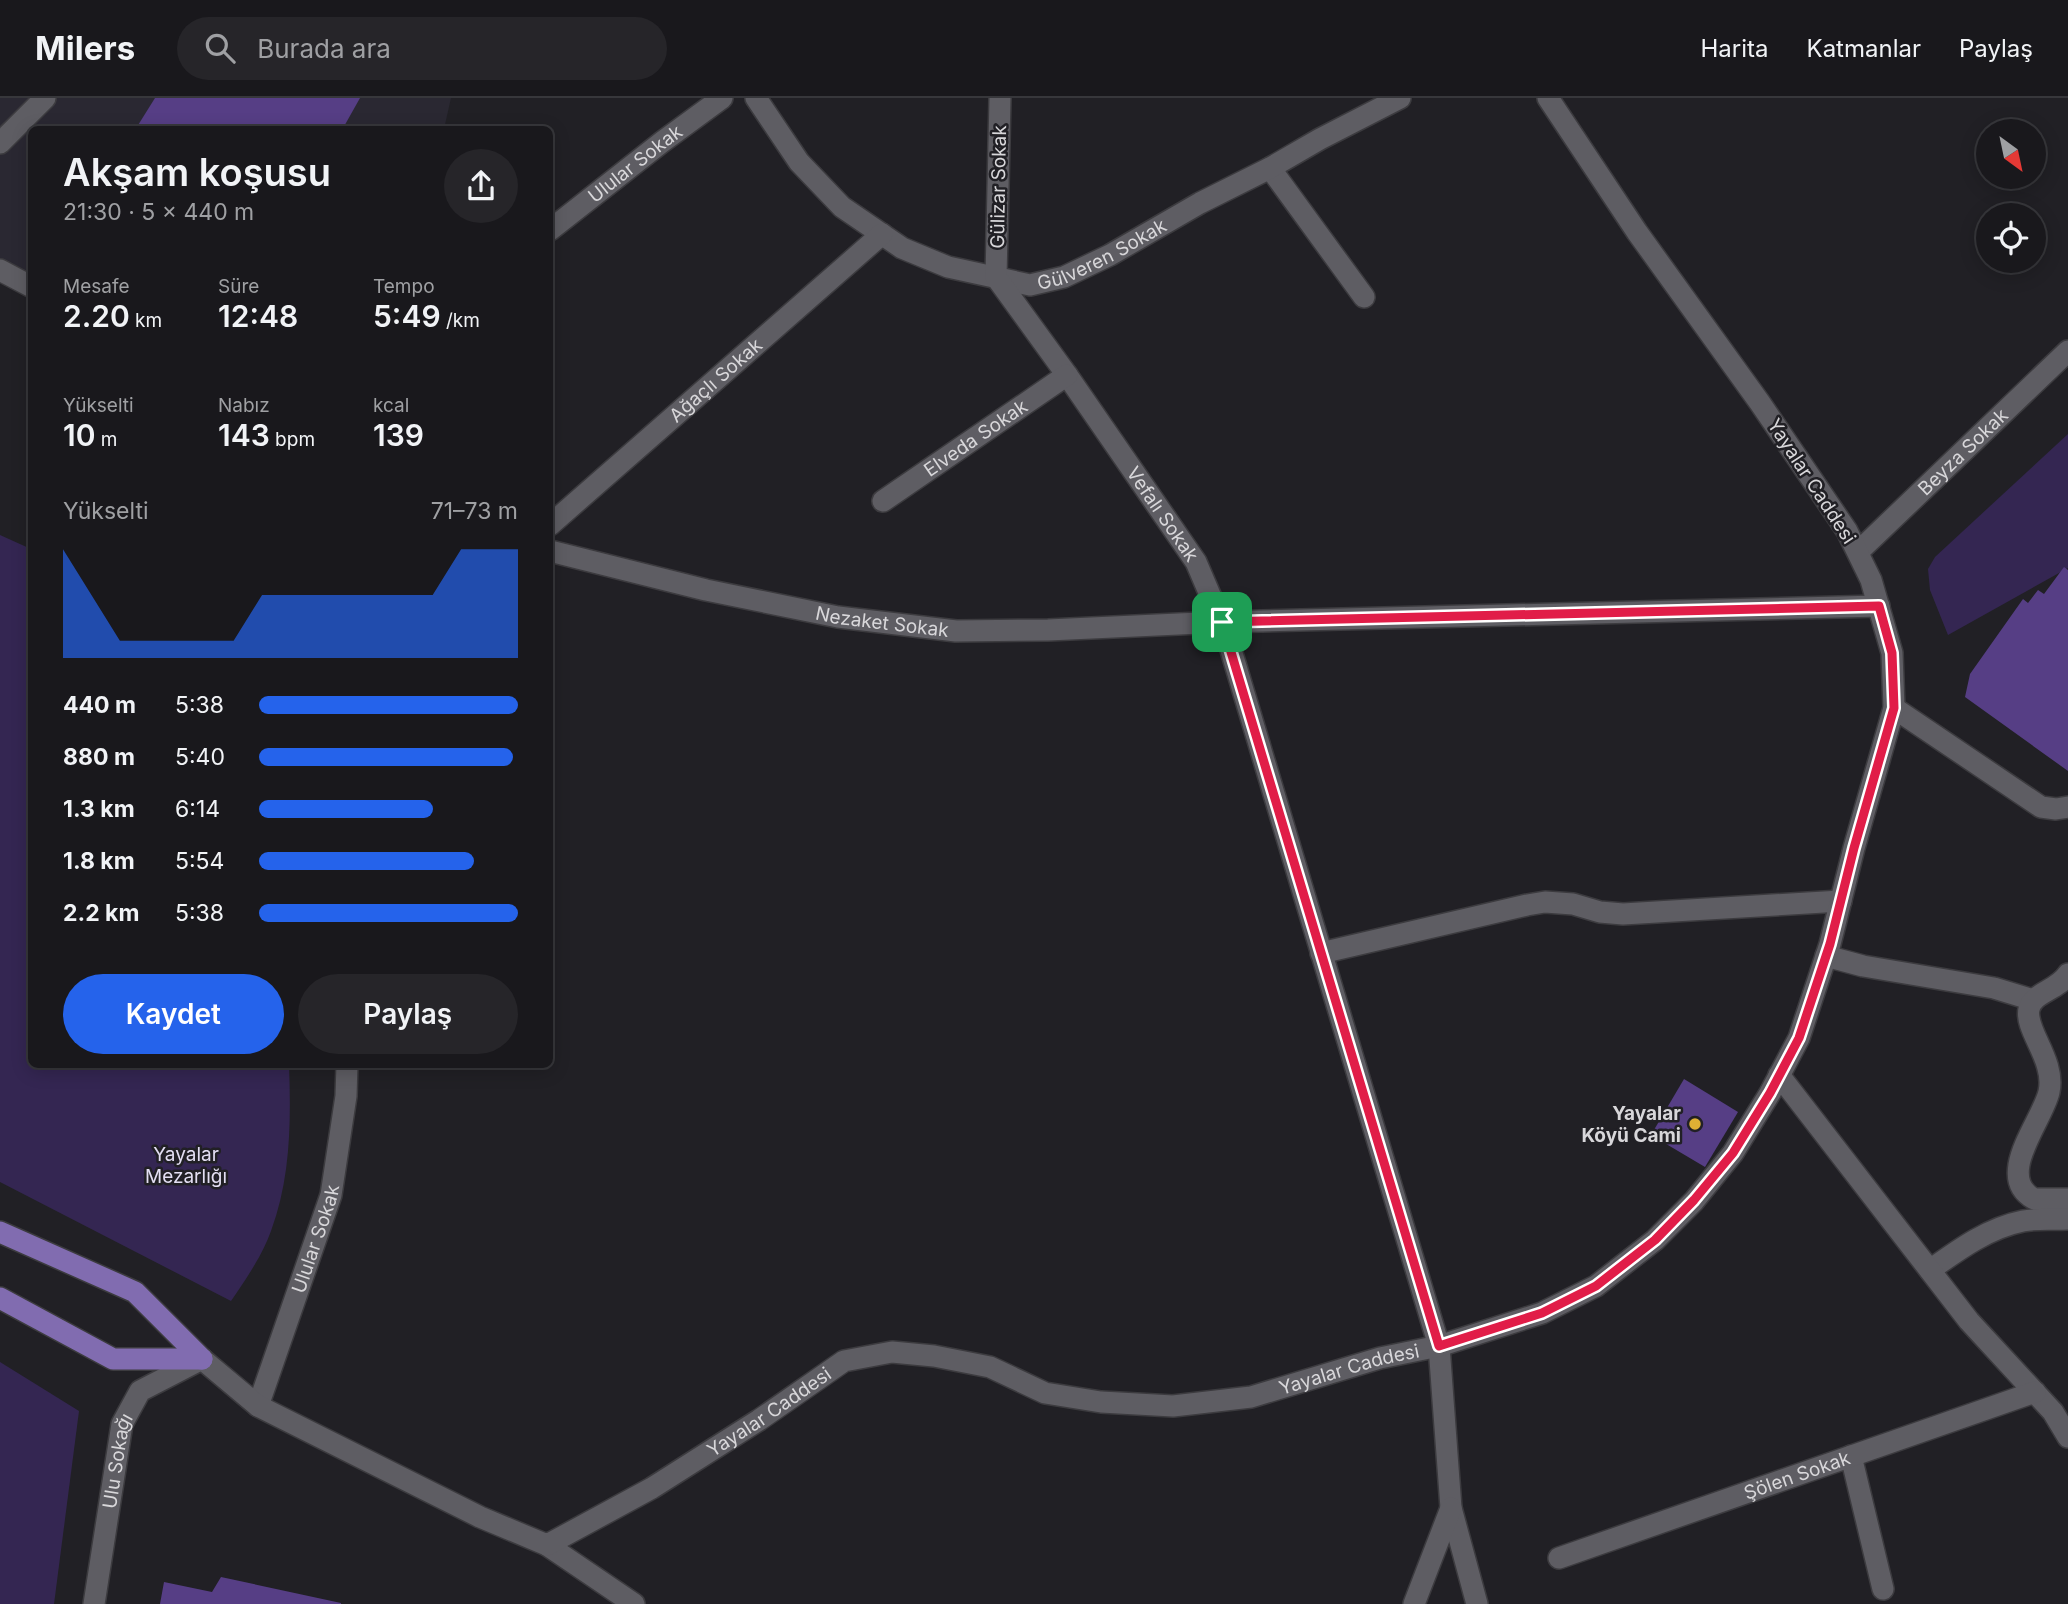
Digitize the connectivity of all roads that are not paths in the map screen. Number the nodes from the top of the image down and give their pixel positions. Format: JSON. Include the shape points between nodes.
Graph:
{"nodes":[{"id":1,"x":45,"y":98,"type":"edge"},
{"id":2,"x":722,"y":98,"type":"edge"},
{"id":3,"x":1000,"y":98,"type":"edge"},
{"id":4,"x":1400,"y":98,"type":"edge"},
{"id":5,"x":1548,"y":98,"type":"edge"},
{"id":6,"x":761,"y":101,"type":"edge"},
{"id":7,"x":0,"y":142,"type":"edge"},
{"id":8,"x":1270,"y":168,"type":"junction"},
{"id":9,"x":553,"y":228,"type":"edge"},
{"id":10,"x":882,"y":234,"type":"junction"},
{"id":11,"x":0,"y":270,"type":"edge"},
{"id":12,"x":996,"y":277,"type":"junction"},
{"id":13,"x":28,"y":285,"type":"edge"},
{"id":14,"x":1364,"y":297,"type":"dead end"},
{"id":15,"x":2068,"y":351,"type":"edge"},
{"id":16,"x":1067,"y":375,"type":"junction"},
{"id":17,"x":883,"y":500,"type":"dead end"},
{"id":18,"x":553,"y":522,"type":"edge"},
{"id":19,"x":553,"y":552,"type":"edge"},
{"id":20,"x":1858,"y":552,"type":"junction"},
{"id":21,"x":1879,"y":606,"type":"junction"},
{"id":22,"x":1222,"y":622,"type":"junction"},
{"id":23,"x":1894,"y":708,"type":"junction"},
{"id":24,"x":2068,"y":807,"type":"edge"},
{"id":25,"x":1841,"y":901,"type":"junction"},
{"id":26,"x":1321,"y":953,"type":"junction"},
{"id":27,"x":1826,"y":956,"type":"junction"},
{"id":28,"x":2068,"y":974,"type":"edge"},
{"id":29,"x":2033,"y":1000,"type":"junction"},
{"id":30,"x":347,"y":1068,"type":"edge"},
{"id":31,"x":1779,"y":1075,"type":"junction"},
{"id":32,"x":2068,"y":1199,"type":"edge"},
{"id":33,"x":2068,"y":1219,"type":"edge"},
{"id":34,"x":0,"y":1232,"type":"edge"},
{"id":35,"x":1930,"y":1270,"type":"junction"},
{"id":36,"x":0,"y":1298,"type":"edge"},
{"id":37,"x":1439,"y":1346,"type":"junction"},
{"id":38,"x":202,"y":1359,"type":"junction"},
{"id":39,"x":2035,"y":1392,"type":"junction"},
{"id":40,"x":258,"y":1406,"type":"junction"},
{"id":41,"x":2068,"y":1437,"type":"edge"},
{"id":42,"x":1851,"y":1456,"type":"junction"},
{"id":43,"x":1451,"y":1508,"type":"junction"},
{"id":44,"x":547,"y":1545,"type":"junction"},
{"id":45,"x":1559,"y":1558,"type":"dead end"},
{"id":46,"x":1883,"y":1589,"type":"dead end"},
{"id":47,"x":94,"y":1604,"type":"edge"},
{"id":48,"x":634,"y":1604,"type":"edge"},
{"id":49,"x":1414,"y":1604,"type":"edge"},
{"id":50,"x":1477,"y":1604,"type":"edge"}],
"edges":[{"from":1,"to":7,"type":"street"},
{"from":2,"to":9,"type":"street","name":"Ulular Sokak"},
{"from":3,"to":12,"type":"street","name":"Gülizar Sokak"},
{"from":4,"to":8,"type":"street","name":"Gülveren Sokak"},
{"from":5,"to":20,"type":"street","name":"Yayalar Caddesi","via":[[1637,232],[1819,486]]},
{"from":6,"to":10,"type":"street","name":"Gülveren Sokak","via":[[799,162],[842,207]]},
{"from":8,"to":12,"type":"street","name":"Gülveren Sokak","via":[[1064,277],[1030,285]]},
{"from":8,"to":14,"type":"street"},
{"from":10,"to":12,"type":"street","name":"Gülveren Sokak","via":[[902,248],[948,267]]},
{"from":10,"to":18,"type":"street","name":"Ağaçlı Sokak"},
{"from":11,"to":13,"type":"street"},
{"from":12,"to":16,"type":"street","name":"Vefalı Sokak"},
{"from":15,"to":20,"type":"street","name":"Beyza Sokak"},
{"from":16,"to":17,"type":"street","name":"Elveda Sokak"},
{"from":16,"to":22,"type":"street","name":"Vefalı Sokak","via":[[1196,562]]},
{"from":19,"to":22,"type":"street","name":"Nezaket Sokak","via":[[838,617],[956,631]]},
{"from":20,"to":21,"type":"street","name":"Yayalar Caddesi"},
{"from":21,"to":22,"type":"street","name":"Nezaket Sokak"},
{"from":21,"to":23,"type":"street","name":"Yayalar Caddesi","via":[[1892,653]]},
{"from":22,"to":26,"type":"street","name":"Vefalı Sokak"},
{"from":23,"to":24,"type":"street","via":[[2040,807]]},
{"from":23,"to":25,"type":"street","name":"Yayalar Caddesi"},
{"from":25,"to":26,"type":"street","via":[[1623,914],[1545,902]]},
{"from":25,"to":27,"type":"street","name":"Yayalar Caddesi"},
{"from":26,"to":37,"type":"street","name":"Vefalı Sokak"},
{"from":27,"to":29,"type":"street","via":[[1994,988]]},
{"from":27,"to":31,"type":"street","name":"Yayalar Caddesi","via":[[1799,1038]]},
{"from":28,"to":29,"type":"street"},
{"from":29,"to":32,"type":"street","via":[[2029,1015],[2050,1081],[2047,1099],[2023,1152],[2018,1180],[2034,1199]]},
{"from":30,"to":40,"type":"street","name":"Ulular Sokak","via":[[331,1195]]},
{"from":31,"to":35,"type":"street"},
{"from":31,"to":37,"type":"street","name":"Yayalar Caddesi","via":[[1733,1153],[1655,1240],[1596,1286],[1542,1313]]},
{"from":33,"to":35,"type":"street","via":[[2024,1220],[2005,1226],[1965,1245]]},
{"from":34,"to":38,"type":"main road","via":[[135,1292]]},
{"from":35,"to":39,"type":"street","via":[[1969,1321]]},
{"from":36,"to":38,"type":"main road","via":[[113,1359]]},
{"from":37,"to":43,"type":"street","name":"Vefalı Sokak"},
{"from":37,"to":44,"type":"street","name":"Yayalar Caddesi","via":[[1380,1358],[1251,1397],[1173,1406],[1045,1393],[990,1367],[934,1356],[892,1352],[844,1361],[652,1488]]},
{"from":38,"to":40,"type":"street"},
{"from":38,"to":47,"type":"street","name":"Ulu Sokağı","via":[[140,1391],[122,1424]]},
{"from":39,"to":41,"type":"street"},
{"from":39,"to":42,"type":"street","name":"Şölen Sokak"},
{"from":40,"to":44,"type":"street","via":[[480,1517]]},
{"from":42,"to":45,"type":"street","name":"Şölen Sokak"},
{"from":42,"to":46,"type":"street"},
{"from":43,"to":49,"type":"street"},
{"from":43,"to":50,"type":"street"},
{"from":44,"to":48,"type":"street"}]}
